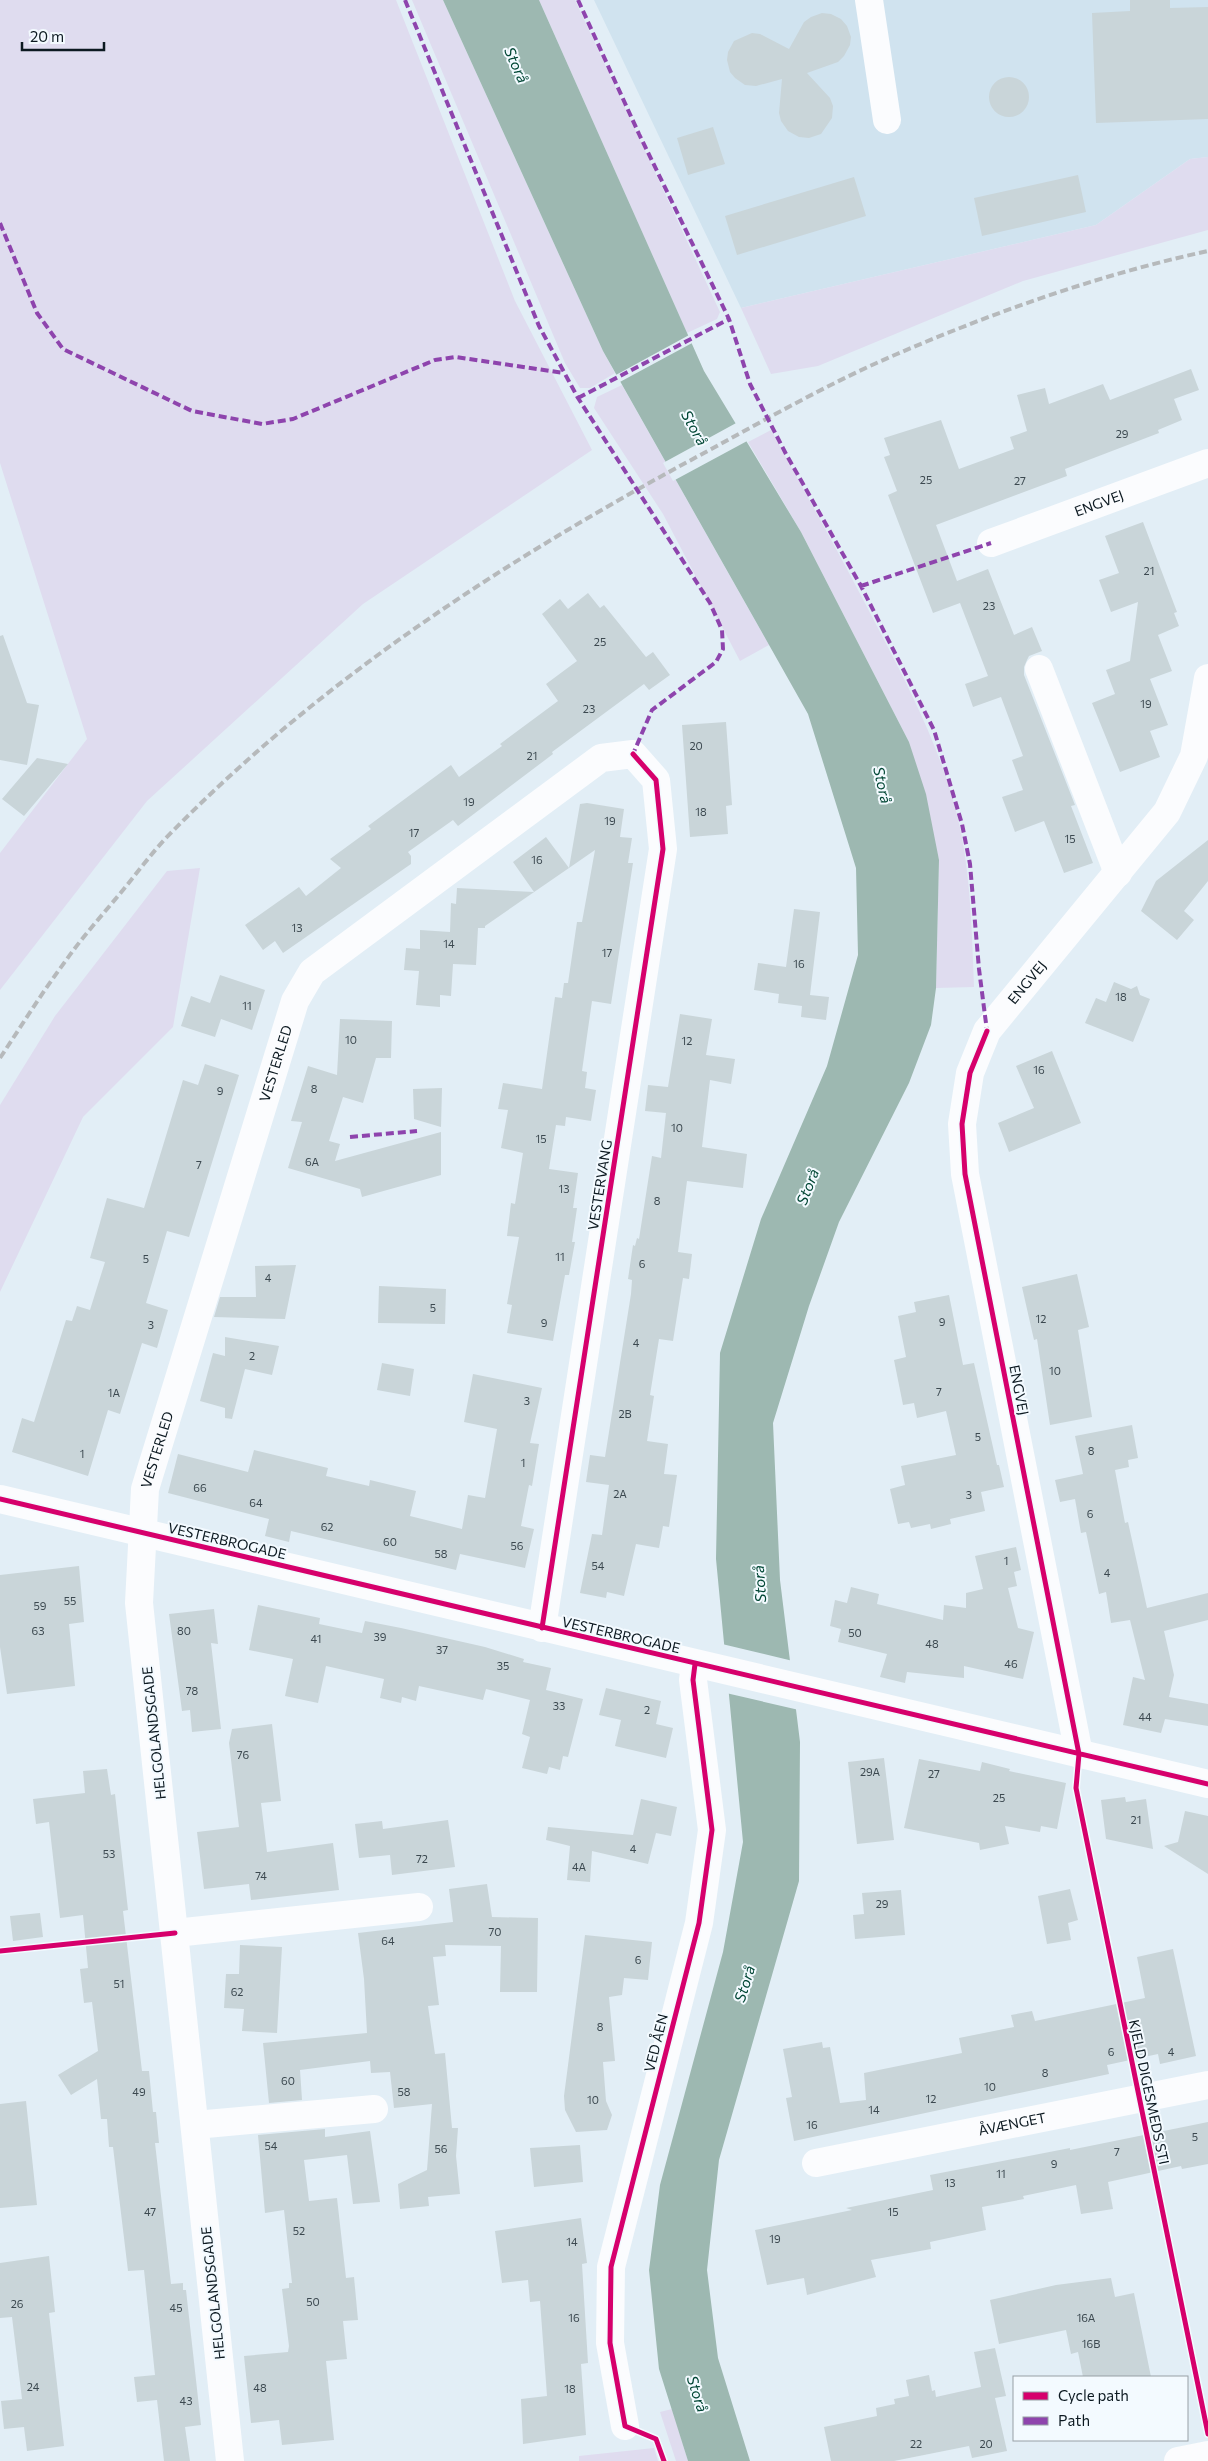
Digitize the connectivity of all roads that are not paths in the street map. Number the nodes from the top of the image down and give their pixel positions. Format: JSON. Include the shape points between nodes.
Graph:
{"nodes":[{"id":1,"x":869,"y":0,"type":"edge"},
{"id":2,"x":887,"y":120,"type":"dead end"},
{"id":3,"x":1208,"y":463,"type":"edge"},
{"id":4,"x":991,"y":543,"type":"dead end"},
{"id":5,"x":1040,"y":669,"type":"dead end"},
{"id":6,"x":1208,"y":678,"type":"edge"},
{"id":7,"x":633,"y":754,"type":"joint"},
{"id":8,"x":1118,"y":873,"type":"junction"},
{"id":9,"x":0,"y":1499,"type":"edge"},
{"id":10,"x":142,"y":1533,"type":"junction"},
{"id":11,"x":542,"y":1628,"type":"junction"},
{"id":12,"x":695,"y":1664,"type":"junction"},
{"id":13,"x":1079,"y":1754,"type":"junction"},
{"id":14,"x":1208,"y":1784,"type":"edge"},
{"id":15,"x":419,"y":1907,"type":"dead end"},
{"id":16,"x":175,"y":1933,"type":"junction"},
{"id":17,"x":1208,"y":2085,"type":"edge"},
{"id":18,"x":374,"y":2109,"type":"dead end"},
{"id":19,"x":195,"y":2125,"type":"junction"},
{"id":20,"x":816,"y":2163,"type":"dead end"},
{"id":21,"x":625,"y":2426,"type":"dead end"},
{"id":22,"x":1208,"y":2455,"type":"edge"},
{"id":23,"x":230,"y":2461,"type":"edge"},
{"id":24,"x":1178,"y":2461,"type":"edge"}],
"edges":[{"from":1,"to":2,"type":"street"},
{"from":3,"to":4,"type":"street","name":"ENGVEJ"},
{"from":5,"to":8,"type":"street"},
{"from":6,"to":8,"type":"street","name":"ENGVEJ","via":[[1194,756],[1167,812]]},
{"from":7,"to":10,"type":"street","name":"VESTERLED","via":[[601,758],[312,972],[295,1001],[148,1479]]},
{"from":7,"to":11,"type":"street","name":"VESTERVANG","via":[[656,780],[663,848]]},
{"from":8,"to":13,"type":"street","name":"ENGVEJ","via":[[987,1031],[970,1073],[962,1124],[965,1174]]},
{"from":9,"to":10,"type":"street","name":"VESTERBROGADE"},
{"from":10,"to":11,"type":"street","name":"VESTERBROGADE"},
{"from":10,"to":16,"type":"street","name":"HELGOLANDSGADE","via":[[139,1603]]},
{"from":11,"to":12,"type":"street","name":"VESTERBROGADE"},
{"from":12,"to":13,"type":"street","name":"VESTERBROGADE"},
{"from":12,"to":21,"type":"street","name":"VED ÅEN","via":[[692,1680],[712,1830],[699,1923],[611,2267],[610,2343]]},
{"from":13,"to":14,"type":"street","name":"VESTERBROGADE"},
{"from":15,"to":16,"type":"street"},
{"from":16,"to":19,"type":"street","name":"HELGOLANDSGADE"},
{"from":17,"to":20,"type":"street","name":"ÅVÆNGET"},
{"from":18,"to":19,"type":"street"},
{"from":19,"to":23,"type":"street","name":"HELGOLANDSGADE"},
{"from":22,"to":24,"type":"street"}]}
